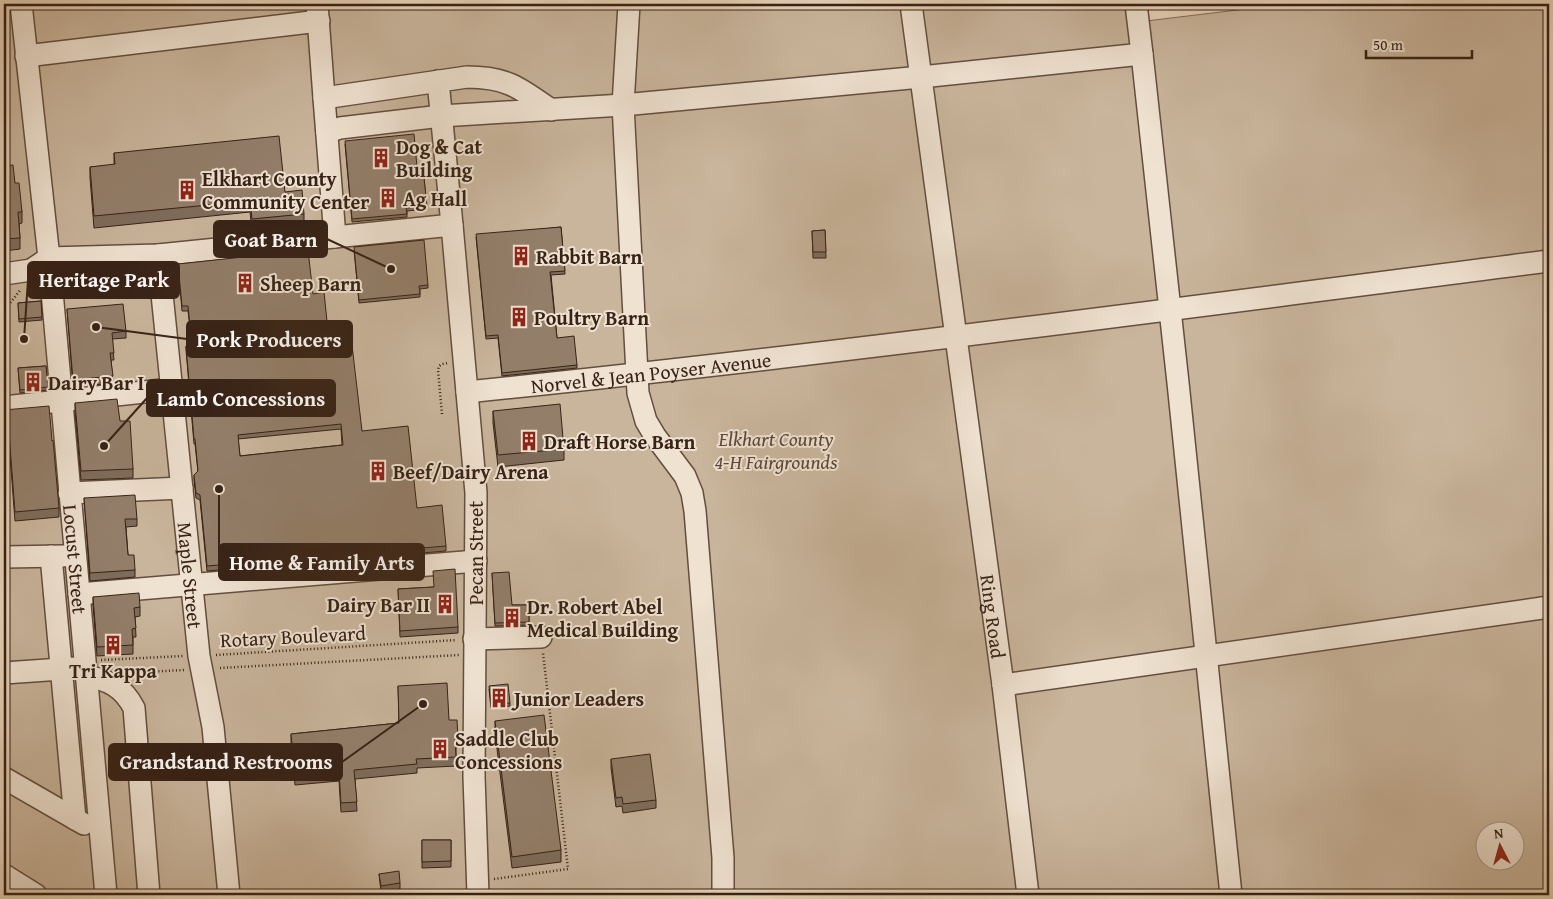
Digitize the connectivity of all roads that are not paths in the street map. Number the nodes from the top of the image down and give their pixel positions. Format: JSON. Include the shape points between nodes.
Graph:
{"nodes":[{"id":1,"x":20,"y":4,"type":"edge"},
{"id":2,"x":629,"y":4,"type":"edge"},
{"id":3,"x":911,"y":4,"type":"edge"},
{"id":4,"x":1136,"y":4,"type":"edge"},
{"id":5,"x":318,"y":12,"type":"edge"},
{"id":6,"x":1142,"y":54,"type":"junction"},
{"id":7,"x":26,"y":56,"type":"junction"},
{"id":8,"x":921,"y":77,"type":"junction"},
{"id":9,"x":438,"y":81,"type":"junction"},
{"id":10,"x":324,"y":98,"type":"junction"},
{"id":11,"x":623,"y":105,"type":"junction"},
{"id":12,"x":551,"y":110,"type":"junction"},
{"id":13,"x":442,"y":126,"type":"junction"},
{"id":14,"x":327,"y":140,"type":"junction"},
{"id":15,"x":452,"y":225,"type":"junction"},
{"id":16,"x":335,"y":237,"type":"junction"},
{"id":17,"x":158,"y":255,"type":"junction"},
{"id":18,"x":49,"y":258,"type":"junction"},
{"id":19,"x":1549,"y":261,"type":"edge"},
{"id":20,"x":4,"y":274,"type":"edge"},
{"id":21,"x":1172,"y":309,"type":"junction"},
{"id":22,"x":957,"y":337,"type":"junction"},
{"id":23,"x":638,"y":375,"type":"junction"},
{"id":24,"x":172,"y":389,"type":"junction"},
{"id":25,"x":467,"y":392,"type":"junction"},
{"id":26,"x":61,"y":401,"type":"junction"},
{"id":27,"x":4,"y":407,"type":"edge"},
{"id":28,"x":182,"y":488,"type":"junction"},
{"id":29,"x":69,"y":493,"type":"junction"},
{"id":30,"x":51,"y":556,"type":"junction"},
{"id":31,"x":75,"y":556,"type":"junction"},
{"id":32,"x":4,"y":557,"type":"edge"},
{"id":33,"x":476,"y":561,"type":"junction"},
{"id":34,"x":192,"y":585,"type":"junction"},
{"id":35,"x":79,"y":594,"type":"junction"},
{"id":36,"x":1549,"y":607,"type":"edge"},
{"id":37,"x":542,"y":643,"type":"road end"},
{"id":38,"x":474,"y":647,"type":"junction"},
{"id":39,"x":1207,"y":657,"type":"junction"},
{"id":40,"x":85,"y":668,"type":"junction"},
{"id":41,"x":61,"y":669,"type":"junction"},
{"id":42,"x":4,"y":673,"type":"edge"},
{"id":43,"x":1003,"y":685,"type":"junction"},
{"id":44,"x":4,"y":778,"type":"edge"},
{"id":45,"x":75,"y":819,"type":"junction"},
{"id":46,"x":100,"y":833,"type":"junction"},
{"id":47,"x":4,"y":875,"type":"edge"},
{"id":48,"x":481,"y":891,"type":"edge"},
{"id":49,"x":36,"y":895,"type":"edge"},
{"id":50,"x":106,"y":895,"type":"edge"},
{"id":51,"x":149,"y":895,"type":"edge"},
{"id":52,"x":229,"y":895,"type":"edge"},
{"id":53,"x":723,"y":895,"type":"edge"},
{"id":54,"x":1028,"y":895,"type":"edge"},
{"id":55,"x":1231,"y":895,"type":"edge"}],
"edges":[{"from":1,"to":7,"type":"street","name":"Locust Street"},
{"from":2,"to":11,"type":"street"},
{"from":3,"to":8,"type":"street","name":"Ring Road"},
{"from":4,"to":6,"type":"street"},
{"from":5,"to":7,"type":"street"},
{"from":5,"to":10,"type":"street"},
{"from":6,"to":8,"type":"street"},
{"from":6,"to":21,"type":"street"},
{"from":7,"to":18,"type":"street","name":"Locust Street"},
{"from":8,"to":11,"type":"street"},
{"from":8,"to":22,"type":"street","name":"Ring Road"},
{"from":9,"to":10,"type":"street"},
{"from":9,"to":12,"type":"street","via":[[467,77],[498,79],[520,88]]},
{"from":9,"to":13,"type":"street","name":"Pecan Street"},
{"from":10,"to":14,"type":"street"},
{"from":11,"to":12,"type":"street"},
{"from":11,"to":23,"type":"street"},
{"from":12,"to":13,"type":"street"},
{"from":13,"to":14,"type":"street","via":[[340,128]]},
{"from":13,"to":15,"type":"street","name":"Pecan Street"},
{"from":14,"to":16,"type":"street"},
{"from":15,"to":16,"type":"street"},
{"from":15,"to":25,"type":"street","name":"Pecan Street"},
{"from":16,"to":17,"type":"street"},
{"from":17,"to":18,"type":"street"},
{"from":17,"to":24,"type":"street","name":"Maple Street"},
{"from":18,"to":20,"type":"street","via":[[30,270]]},
{"from":18,"to":26,"type":"street","name":"Locust Street"},
{"from":19,"to":21,"type":"street","name":"Norvel & Jean Poyser Avenue"},
{"from":21,"to":22,"type":"street","name":"Norvel & Jean Poyser Avenue"},
{"from":21,"to":39,"type":"street"},
{"from":22,"to":23,"type":"street","name":"Norvel & Jean Poyser Avenue"},
{"from":22,"to":43,"type":"street","name":"Ring Road"},
{"from":23,"to":25,"type":"street","name":"Norvel & Jean Poyser Avenue"},
{"from":23,"to":53,"type":"street","via":[[646,422],[685,476],[696,511],[723,858]]},
{"from":24,"to":26,"type":"street"},
{"from":24,"to":28,"type":"street","name":"Maple Street"},
{"from":25,"to":33,"type":"street","name":"Pecan Street","via":[[476,493]]},
{"from":26,"to":27,"type":"street"},
{"from":26,"to":29,"type":"street","name":"Locust Street"},
{"from":28,"to":29,"type":"street"},
{"from":28,"to":34,"type":"street","name":"Maple Street"},
{"from":29,"to":31,"type":"street","name":"Locust Street"},
{"from":30,"to":31,"type":"street"},
{"from":30,"to":32,"type":"street"},
{"from":30,"to":41,"type":"street"},
{"from":31,"to":35,"type":"street","name":"Locust Street"},
{"from":33,"to":34,"type":"street"},
{"from":33,"to":38,"type":"street","name":"Pecan Street"},
{"from":34,"to":35,"type":"street"},
{"from":34,"to":52,"type":"street","name":"Maple Street","via":[[200,662],[213,726]]},
{"from":35,"to":40,"type":"street","name":"Locust Street"},
{"from":36,"to":39,"type":"street"},
{"from":37,"to":38,"type":"street"},
{"from":38,"to":48,"type":"street","name":"Pecan Street","via":[[474,776]]},
{"from":39,"to":43,"type":"street"},
{"from":39,"to":55,"type":"street"},
{"from":40,"to":41,"type":"street"},
{"from":40,"to":46,"type":"street","name":"Locust Street"},
{"from":40,"to":51,"type":"street","via":[[128,696],[134,708]]},
{"from":41,"to":42,"type":"street"},
{"from":41,"to":45,"type":"street"},
{"from":43,"to":54,"type":"street","name":"Ring Road"},
{"from":44,"to":45,"type":"street"},
{"from":45,"to":46,"type":"street"},
{"from":46,"to":50,"type":"street","name":"Locust Street"},
{"from":47,"to":49,"type":"street"}]}
